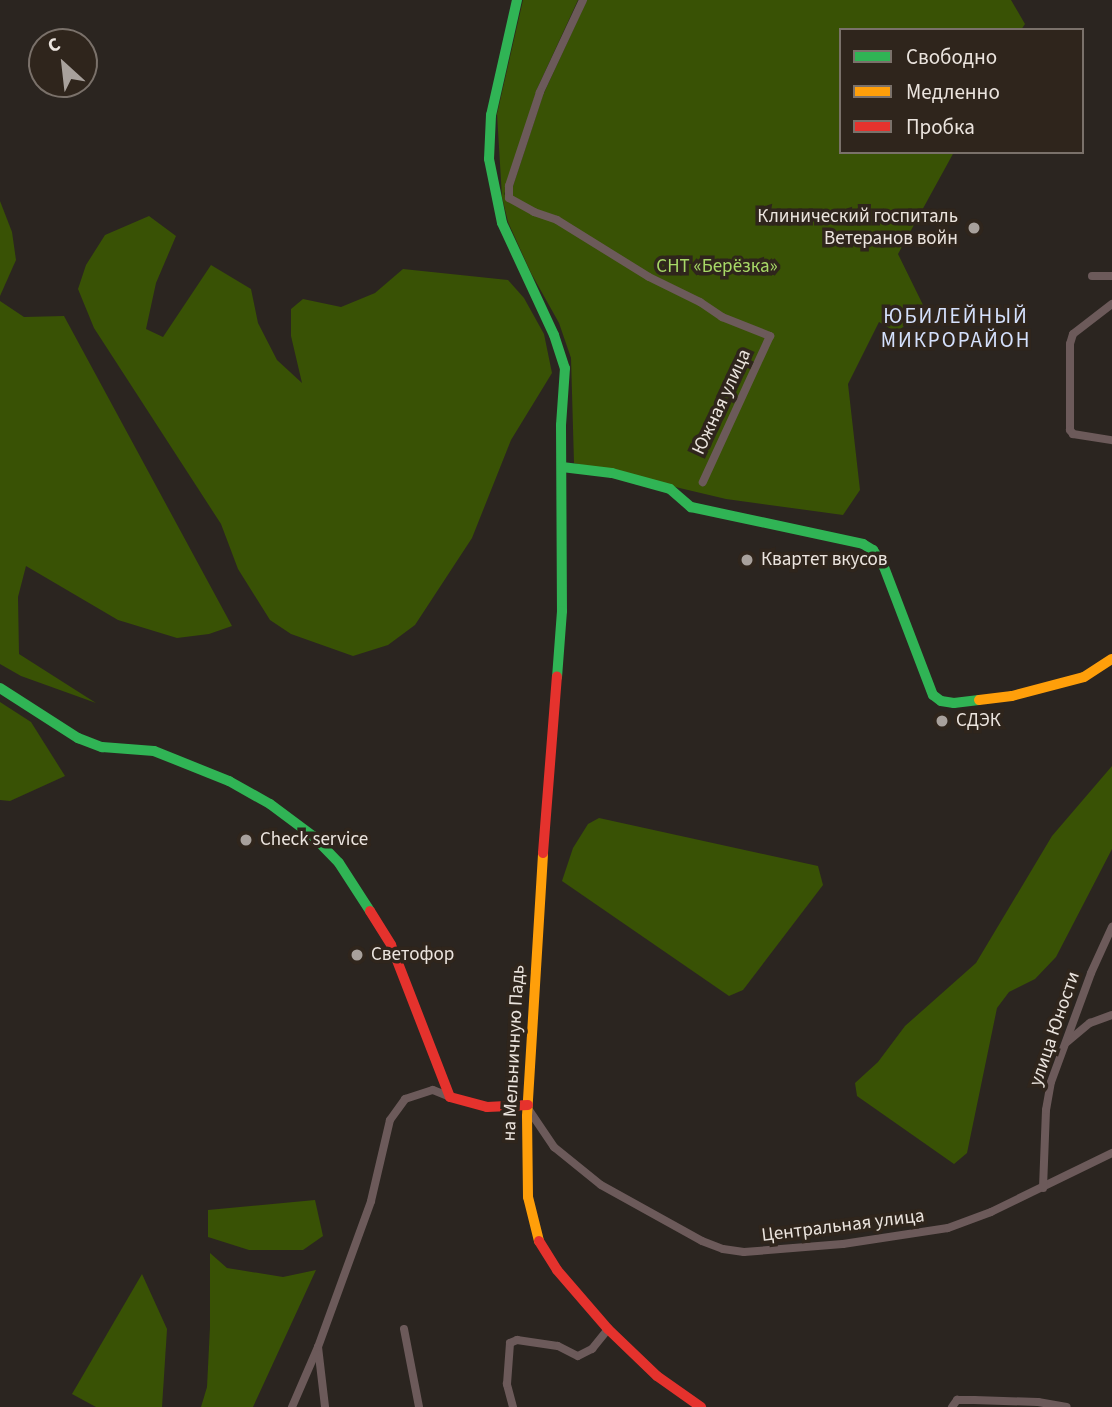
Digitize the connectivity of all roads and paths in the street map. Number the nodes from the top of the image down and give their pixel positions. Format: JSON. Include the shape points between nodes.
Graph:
{"nodes":[{"id":1,"x":517,"y":0,"type":"edge"},
{"id":2,"x":583,"y":0,"type":"edge"},
{"id":3,"x":1092,"y":276,"type":"dead end"},
{"id":4,"x":1112,"y":276,"type":"edge"},
{"id":5,"x":1112,"y":304,"type":"edge"},
{"id":6,"x":1112,"y":440,"type":"edge"},
{"id":7,"x":562,"y":467,"type":"junction"},
{"id":8,"x":703,"y":482,"type":"dead end"},
{"id":9,"x":1112,"y":659,"type":"edge"},
{"id":10,"x":0,"y":688,"type":"edge"},
{"id":11,"x":1112,"y":927,"type":"edge"},
{"id":12,"x":1112,"y":1016,"type":"edge"},
{"id":13,"x":1065,"y":1044,"type":"junction"},
{"id":14,"x":450,"y":1097,"type":"junction"},
{"id":15,"x":528,"y":1107,"type":"junction"},
{"id":16,"x":1112,"y":1153,"type":"edge"},
{"id":17,"x":1044,"y":1188,"type":"junction"},
{"id":18,"x":404,"y":1329,"type":"dead end"},
{"id":19,"x":608,"y":1329,"type":"junction"},
{"id":20,"x":318,"y":1347,"type":"junction"},
{"id":21,"x":292,"y":1407,"type":"edge"},
{"id":22,"x":325,"y":1407,"type":"edge"},
{"id":23,"x":419,"y":1407,"type":"edge"},
{"id":24,"x":513,"y":1407,"type":"edge"},
{"id":25,"x":701,"y":1407,"type":"edge"},
{"id":26,"x":952,"y":1407,"type":"edge"},
{"id":27,"x":1067,"y":1407,"type":"edge"}],
"edges":[{"from":1,"to":7,"type":"street","name":"на Мельничную Падь","via":[[491,115],[489,159],[502,222],[564,360]]},
{"from":2,"to":8,"type":"street","name":"Южная улица","via":[[540,92],[509,198],[557,220],[722,317],[770,336]]},
{"from":3,"to":4,"type":"street"},
{"from":5,"to":6,"type":"street","via":[[1073,334],[1070,344],[1070,430],[1073,435]]},
{"from":7,"to":9,"type":"street","via":[[612,473],[670,489],[691,508],[725,512],[873,550],[884,567],[921,669],[933,695],[941,701],[1012,696],[1084,677]]},
{"from":7,"to":15,"type":"street","name":"на Мельничную Падь","via":[[561,631]]},
{"from":10,"to":14,"type":"street","via":[[78,738],[102,747],[154,751],[229,781],[313,836],[339,863],[391,945]]},
{"from":11,"to":13,"type":"street","name":"улица Юности"},
{"from":12,"to":13,"type":"street","via":[[1090,1023]]},
{"from":13,"to":17,"type":"street","name":"улица Юности","via":[[1046,1110]]},
{"from":14,"to":15,"type":"street","via":[[487,1107]]},
{"from":14,"to":20,"type":"street","via":[[433,1090],[405,1099],[390,1120],[371,1201]]},
{"from":15,"to":17,"type":"street","name":"Центральная улица","via":[[554,1147],[601,1185],[723,1249],[744,1252],[843,1244],[948,1228]]},
{"from":15,"to":19,"type":"street","name":"на Мельничную Падь","via":[[526,1174],[537,1237],[557,1270]]},
{"from":16,"to":17,"type":"street","name":"Центральная улица"},
{"from":18,"to":23,"type":"street"},
{"from":19,"to":24,"type":"street","via":[[592,1349],[578,1356],[558,1346],[517,1339],[510,1343],[507,1384]]},
{"from":19,"to":25,"type":"street","name":"на Мельничную Падь","via":[[657,1376]]},
{"from":20,"to":21,"type":"street"},
{"from":20,"to":22,"type":"street"},
{"from":26,"to":27,"type":"street","via":[[957,1401],[974,1400]]}]}
